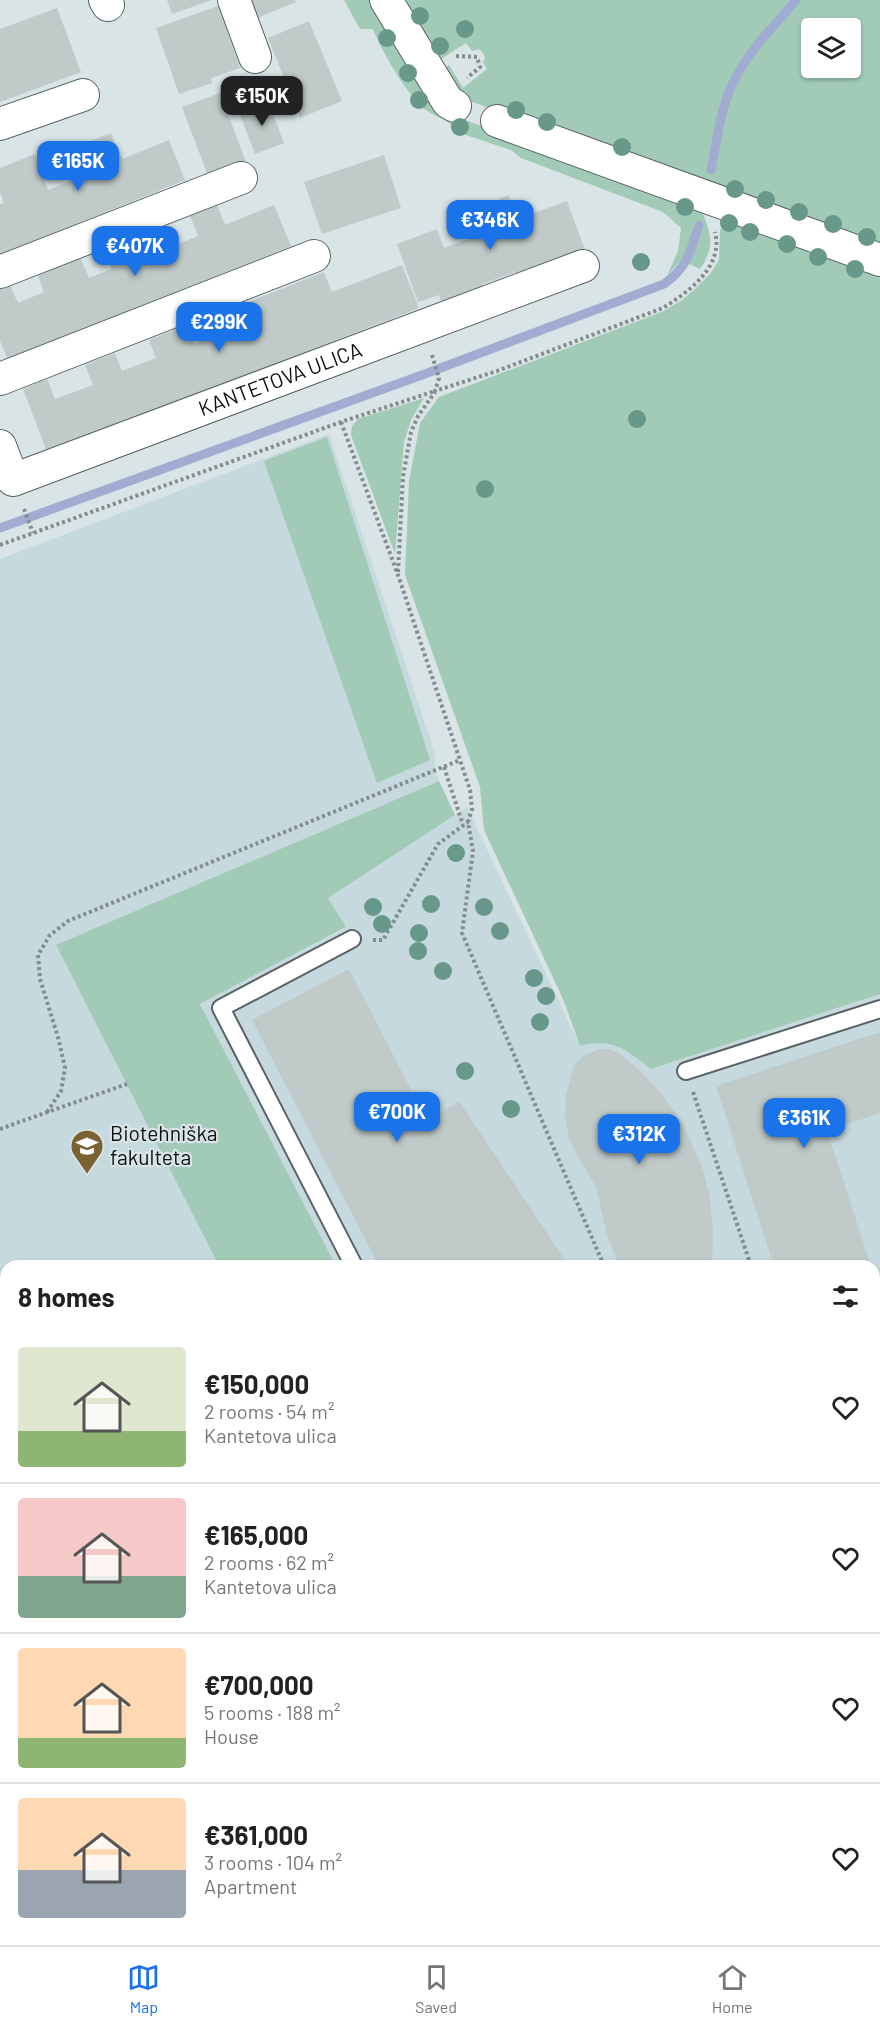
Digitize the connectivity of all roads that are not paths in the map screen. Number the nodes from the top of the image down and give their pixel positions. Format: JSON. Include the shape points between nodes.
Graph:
{"nodes":[{"id":1,"x":234,"y":0,"type":"edge"},
{"id":2,"x":386,"y":0,"type":"edge"},
{"id":3,"x":255,"y":57,"type":"dead end"},
{"id":4,"x":83,"y":95,"type":"dead end"},
{"id":5,"x":454,"y":106,"type":"dead end"},
{"id":6,"x":497,"y":121,"type":"dead end"},
{"id":7,"x":0,"y":124,"type":"edge"},
{"id":8,"x":241,"y":178,"type":"dead end"},
{"id":9,"x":314,"y":256,"type":"dead end"},
{"id":10,"x":880,"y":260,"type":"edge"},
{"id":11,"x":583,"y":267,"type":"dead end"},
{"id":12,"x":0,"y":272,"type":"edge"},
{"id":13,"x":0,"y":379,"type":"edge"},
{"id":14,"x":0,"y":446,"type":"edge"},
{"id":15,"x":352,"y":939,"type":"road end"},
{"id":16,"x":880,"y":1009,"type":"edge"},
{"id":17,"x":686,"y":1071,"type":"road end"},
{"id":18,"x":351,"y":1260,"type":"edge"}],
"edges":[{"from":1,"to":3,"type":"street"},
{"from":2,"to":5,"type":"street"},
{"from":4,"to":7,"type":"street"},
{"from":6,"to":10,"type":"street"},
{"from":8,"to":12,"type":"street"},
{"from":9,"to":13,"type":"street"},
{"from":11,"to":14,"type":"street","name":"KANTETOVA ULICA","via":[[13,480]]},
{"from":15,"to":18,"type":"lane","via":[[221,1008]]},
{"from":16,"to":17,"type":"lane"}]}
